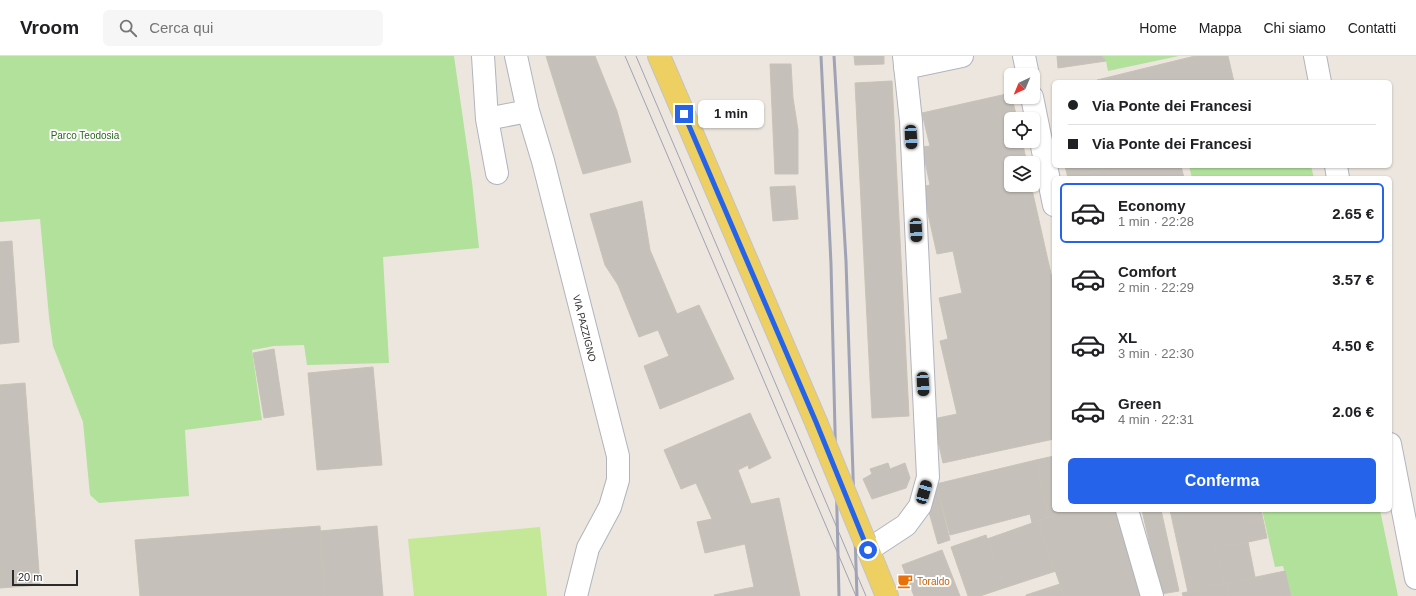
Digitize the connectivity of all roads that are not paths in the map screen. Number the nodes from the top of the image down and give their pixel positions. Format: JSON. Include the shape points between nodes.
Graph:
{"nodes":[{"id":1,"x":483,"y":56,"type":"edge"},
{"id":2,"x":516,"y":56,"type":"edge"},
{"id":3,"x":659,"y":56,"type":"edge"},
{"id":4,"x":962,"y":56,"type":"edge"},
{"id":5,"x":1024,"y":56,"type":"edge"},
{"id":6,"x":1315,"y":56,"type":"edge"},
{"id":7,"x":905,"y":62,"type":"edge"},
{"id":8,"x":1027,"y":68,"type":"edge"},
{"id":9,"x":1320,"y":80,"type":"edge"},
{"id":10,"x":1033,"y":104,"type":"edge"},
{"id":11,"x":528,"y":111,"type":"junction"},
{"id":12,"x":487,"y":119,"type":"junction"},
{"id":13,"x":497,"y":173,"type":"dead end"},
{"id":14,"x":1052,"y":196,"type":"edge"},
{"id":15,"x":1392,"y":454,"type":"edge"},
{"id":16,"x":1128,"y":512,"type":"edge"},
{"id":17,"x":867,"y":546,"type":"junction"},
{"id":18,"x":1416,"y":578,"type":"edge"},
{"id":19,"x":576,"y":596,"type":"edge"},
{"id":20,"x":887,"y":596,"type":"edge"},
{"id":21,"x":1152,"y":596,"type":"edge"}],
"edges":[{"from":1,"to":12,"type":"street"},
{"from":2,"to":11,"type":"street","name":"VIA PAZZIGNO"},
{"from":3,"to":17,"type":"main road","bridge":true},
{"from":4,"to":7,"type":"street"},
{"from":5,"to":8,"type":"street"},
{"from":6,"to":9,"type":"street"},
{"from":7,"to":17,"type":"street","via":[[911,121],[928,477],[920,506],[906,525]]},
{"from":10,"to":14,"type":"street"},
{"from":11,"to":12,"type":"street"},
{"from":11,"to":19,"type":"street","name":"VIA PAZZIGNO","via":[[618,456],[618,480],[610,507],[588,548]]},
{"from":12,"to":13,"type":"street"},
{"from":15,"to":18,"type":"street"},
{"from":16,"to":21,"type":"street"},
{"from":17,"to":20,"type":"main road"}]}
